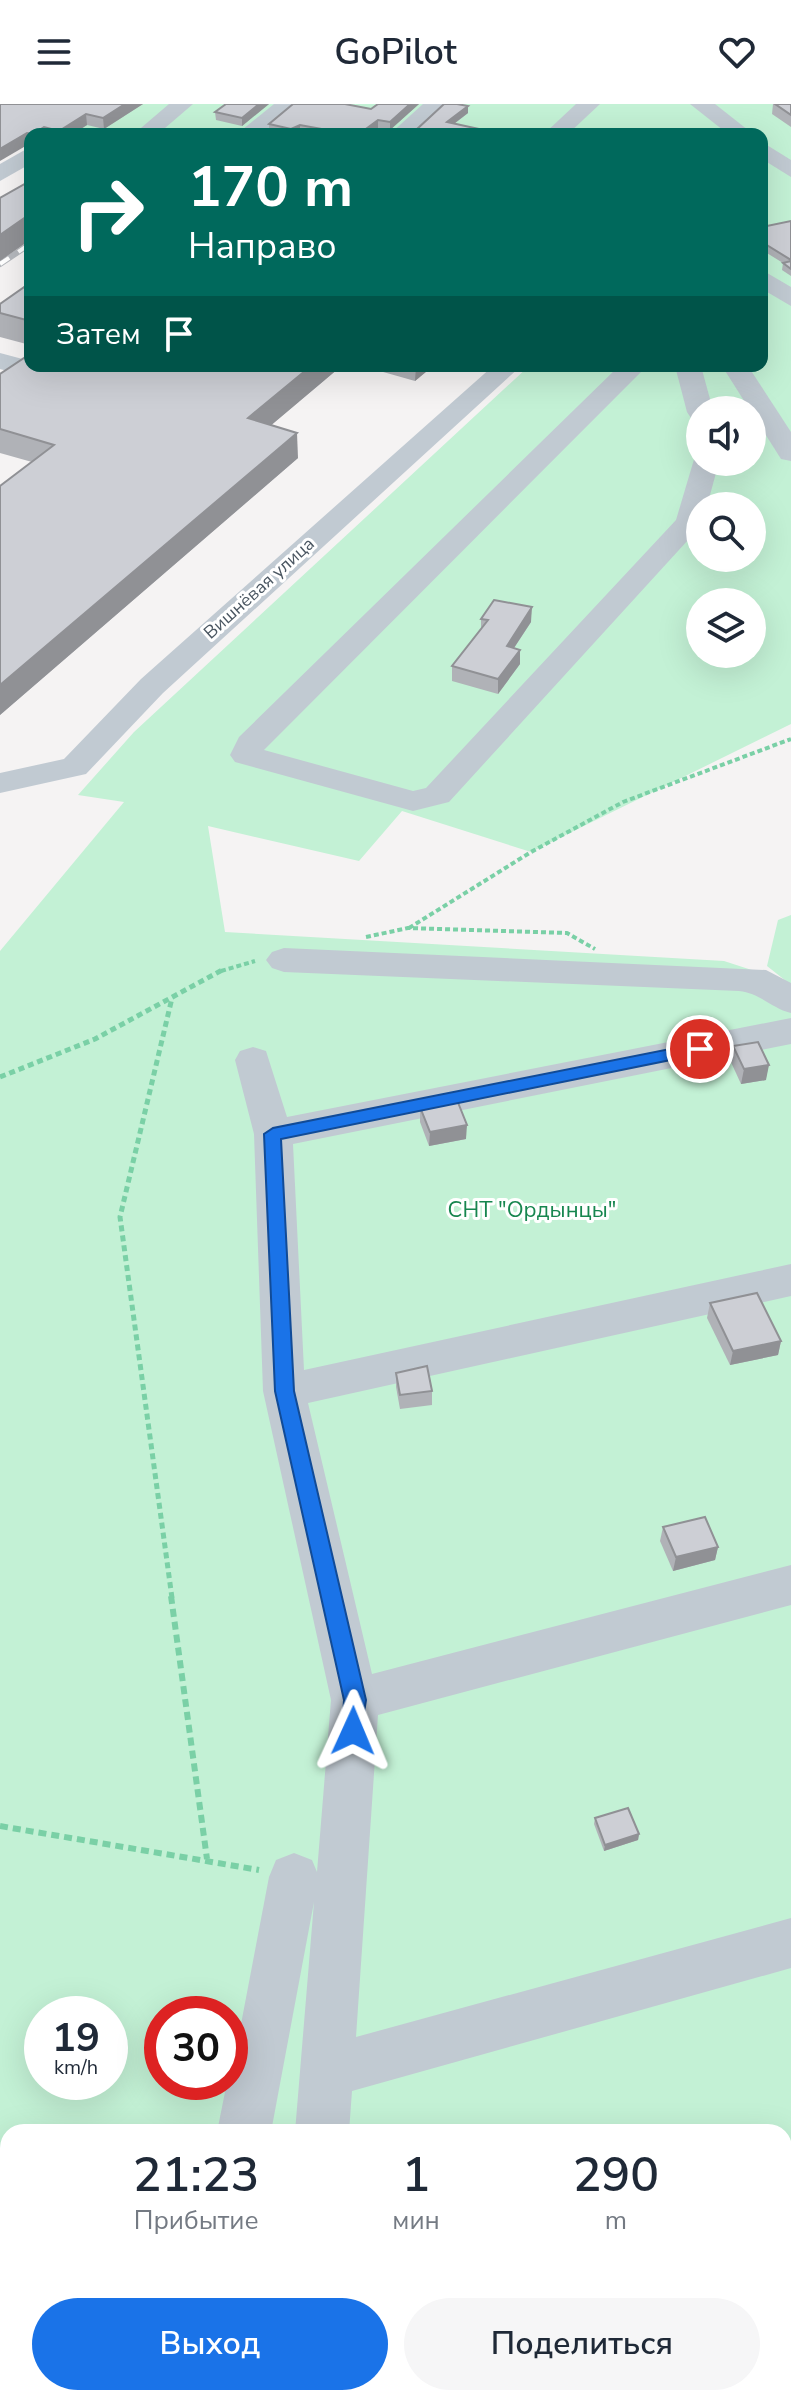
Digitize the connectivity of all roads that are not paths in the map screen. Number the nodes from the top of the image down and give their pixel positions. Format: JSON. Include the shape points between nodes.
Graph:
{"nodes":[{"id":1,"x":182,"y":104,"type":"edge"},
{"id":2,"x":287,"y":104,"type":"edge"},
{"id":3,"x":436,"y":104,"type":"edge"},
{"id":4,"x":589,"y":104,"type":"edge"},
{"id":5,"x":701,"y":104,"type":"edge"},
{"id":6,"x":152,"y":128,"type":"edge"},
{"id":7,"x":256,"y":128,"type":"edge"},
{"id":8,"x":408,"y":128,"type":"edge"},
{"id":9,"x":570,"y":128,"type":"edge"},
{"id":10,"x":734,"y":128,"type":"edge"},
{"id":11,"x":0,"y":144,"type":"edge"},
{"id":12,"x":24,"y":151,"type":"edge"},
{"id":13,"x":768,"y":153,"type":"edge"},
{"id":14,"x":24,"y":157,"type":"edge"},
{"id":15,"x":791,"y":170,"type":"edge"},
{"id":16,"x":0,"y":174,"type":"edge"},
{"id":17,"x":768,"y":282,"type":"edge"},
{"id":18,"x":791,"y":299,"type":"edge"},
{"id":19,"x":768,"y":307,"type":"edge"},
{"id":20,"x":0,"y":361,"type":"edge"},
{"id":21,"x":24,"y":368,"type":"edge"},
{"id":22,"x":41,"y":372,"type":"edge"},
{"id":23,"x":501,"y":372,"type":"edge"},
{"id":24,"x":628,"y":372,"type":"edge"},
{"id":25,"x":690,"y":372,"type":"edge"},
{"id":26,"x":739,"y":372,"type":"edge"},
{"id":27,"x":48,"y":374,"type":"edge"},
{"id":28,"x":696,"y":396,"type":"edge"},
{"id":29,"x":791,"y":453,"type":"edge"},
{"id":30,"x":701,"y":476,"type":"edge"},
{"id":31,"x":0,"y":783,"type":"edge"},
{"id":32,"x":284,"y":960,"type":"dead end"},
{"id":33,"x":791,"y":1001,"type":"edge"},
{"id":34,"x":791,"y":1031,"type":"edge"},
{"id":35,"x":253,"y":1060,"type":"dead end"},
{"id":36,"x":273,"y":1134,"type":"junction"},
{"id":37,"x":791,"y":1280,"type":"edge"},
{"id":38,"x":284,"y":1391,"type":"junction"},
{"id":39,"x":791,"y":1585,"type":"edge"},
{"id":40,"x":355,"y":1700,"type":"junction"},
{"id":41,"x":294,"y":1877,"type":"road end"},
{"id":42,"x":791,"y":1943,"type":"edge"},
{"id":43,"x":326,"y":2072,"type":"junction"},
{"id":44,"x":246,"y":2124,"type":"edge"},
{"id":45,"x":323,"y":2124,"type":"edge"}],
"edges":[{"from":1,"to":6,"type":"street"},
{"from":2,"to":7,"type":"street"},
{"from":3,"to":8,"type":"street"},
{"from":4,"to":9,"type":"street"},
{"from":5,"to":10,"type":"street"},
{"from":11,"to":12,"type":"street"},
{"from":13,"to":15,"type":"street"},
{"from":14,"to":16,"type":"street"},
{"from":17,"to":18,"type":"street"},
{"from":18,"to":19,"type":"street"},
{"from":20,"to":21,"type":"street"},
{"from":22,"to":27,"type":"street"},
{"from":23,"to":31,"type":"street","name":"Вишнёвая улица","via":[[152,686],[75,767]]},
{"from":24,"to":30,"type":"street","via":[[250,744],[246,755],[413,801],[437,795],[689,522]]},
{"from":25,"to":28,"type":"street"},
{"from":26,"to":29,"type":"street"},
{"from":32,"to":33,"type":"street","via":[[739,979],[766,982]]},
{"from":34,"to":36,"type":"street"},
{"from":35,"to":36,"type":"street"},
{"from":36,"to":38,"type":"street"},
{"from":37,"to":38,"type":"street"},
{"from":38,"to":40,"type":"street"},
{"from":39,"to":40,"type":"street"},
{"from":40,"to":43,"type":"street"},
{"from":41,"to":44,"type":"street"},
{"from":42,"to":43,"type":"street"},
{"from":43,"to":45,"type":"street"}]}
